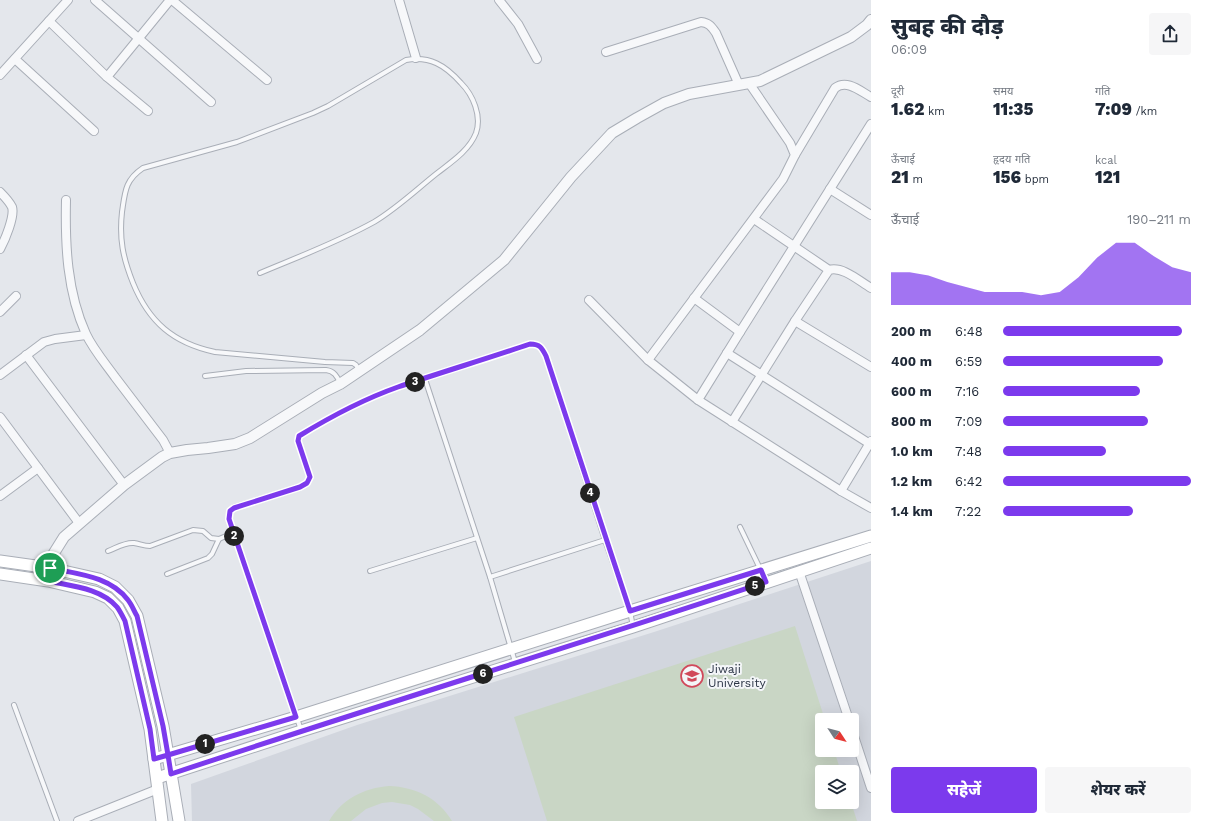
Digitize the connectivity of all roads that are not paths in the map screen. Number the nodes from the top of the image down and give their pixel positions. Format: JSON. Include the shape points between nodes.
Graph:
{"nodes":[{"id":1,"x":68,"y":0,"type":"edge"},
{"id":2,"x":95,"y":0,"type":"edge"},
{"id":3,"x":171,"y":0,"type":"edge"},
{"id":4,"x":399,"y":0,"type":"edge"},
{"id":5,"x":499,"y":0,"type":"edge"},
{"id":6,"x":49,"y":22,"type":"junction"},
{"id":7,"x":870,"y":24,"type":"edge"},
{"id":8,"x":139,"y":38,"type":"junction"},
{"id":9,"x":606,"y":52,"type":"dead end"},
{"id":10,"x":416,"y":58,"type":"junction"},
{"id":11,"x":15,"y":59,"type":"junction"},
{"id":12,"x":537,"y":59,"type":"dead end"},
{"id":13,"x":0,"y":75,"type":"edge"},
{"id":14,"x":107,"y":77,"type":"junction"},
{"id":15,"x":266,"y":80,"type":"dead end"},
{"id":16,"x":744,"y":84,"type":"junction"},
{"id":17,"x":871,"y":97,"type":"edge"},
{"id":18,"x":211,"y":102,"type":"dead end"},
{"id":19,"x":148,"y":111,"type":"dead end"},
{"id":20,"x":871,"y":124,"type":"edge"},
{"id":21,"x":94,"y":131,"type":"dead end"},
{"id":22,"x":795,"y":155,"type":"junction"},
{"id":23,"x":830,"y":189,"type":"junction"},
{"id":24,"x":0,"y":192,"type":"edge"},
{"id":25,"x":66,"y":200,"type":"dead end"},
{"id":26,"x":871,"y":215,"type":"edge"},
{"id":27,"x":754,"y":219,"type":"junction"},
{"id":28,"x":795,"y":245,"type":"junction"},
{"id":29,"x":0,"y":249,"type":"edge"},
{"id":30,"x":829,"y":270,"type":"junction"},
{"id":31,"x":260,"y":273,"type":"dead end"},
{"id":32,"x":871,"y":288,"type":"edge"},
{"id":33,"x":16,"y":296,"type":"dead end"},
{"id":34,"x":694,"y":298,"type":"junction"},
{"id":35,"x":589,"y":300,"type":"dead end"},
{"id":36,"x":0,"y":312,"type":"edge"},
{"id":37,"x":795,"y":321,"type":"junction"},
{"id":38,"x":740,"y":332,"type":"junction"},
{"id":39,"x":86,"y":335,"type":"junction"},
{"id":40,"x":727,"y":353,"type":"junction"},
{"id":41,"x":26,"y":354,"type":"junction"},
{"id":42,"x":648,"y":360,"type":"junction"},
{"id":43,"x":871,"y":367,"type":"edge"},
{"id":44,"x":359,"y":371,"type":"junction"},
{"id":45,"x":1,"y":373,"type":"edge"},
{"id":46,"x":761,"y":374,"type":"junction"},
{"id":47,"x":205,"y":376,"type":"dead end"},
{"id":48,"x":425,"y":379,"type":"junction"},
{"id":49,"x":340,"y":384,"type":"junction"},
{"id":50,"x":698,"y":400,"type":"junction"},
{"id":51,"x":0,"y":418,"type":"edge"},
{"id":52,"x":732,"y":422,"type":"junction"},
{"id":53,"x":870,"y":443,"type":"edge"},
{"id":54,"x":170,"y":453,"type":"junction"},
{"id":55,"x":38,"y":468,"type":"junction"},
{"id":56,"x":124,"y":484,"type":"junction"},
{"id":57,"x":841,"y":491,"type":"junction"},
{"id":58,"x":0,"y":496,"type":"edge"},
{"id":59,"x":871,"y":508,"type":"edge"},
{"id":60,"x":79,"y":523,"type":"junction"},
{"id":61,"x":740,"y":527,"type":"dead end"},
{"id":62,"x":233,"y":533,"type":"junction"},
{"id":63,"x":871,"y":536,"type":"edge"},
{"id":64,"x":477,"y":538,"type":"junction"},
{"id":65,"x":219,"y":539,"type":"junction"},
{"id":66,"x":605,"y":540,"type":"junction"},
{"id":67,"x":871,"y":548,"type":"edge"},
{"id":68,"x":108,"y":551,"type":"dead end"},
{"id":69,"x":0,"y":561,"type":"edge"},
{"id":70,"x":50,"y":568,"type":"junction"},
{"id":71,"x":761,"y":570,"type":"junction"},
{"id":72,"x":370,"y":571,"type":"dead end"},
{"id":73,"x":800,"y":571,"type":"junction"},
{"id":74,"x":0,"y":574,"type":"edge"},
{"id":75,"x":167,"y":574,"type":"dead end"},
{"id":76,"x":490,"y":577,"type":"junction"},
{"id":77,"x":48,"y":581,"type":"junction"},
{"id":78,"x":766,"y":582,"type":"junction"},
{"id":79,"x":630,"y":611,"type":"junction"},
{"id":80,"x":633,"y":626,"type":"junction"},
{"id":81,"x":512,"y":649,"type":"junction"},
{"id":82,"x":516,"y":664,"type":"junction"},
{"id":83,"x":14,"y":705,"type":"dead end"},
{"id":84,"x":847,"y":713,"type":"edge"},
{"id":85,"x":296,"y":717,"type":"junction"},
{"id":86,"x":301,"y":731,"type":"junction"},
{"id":87,"x":859,"y":751,"type":"edge"},
{"id":88,"x":168,"y":755,"type":"junction"},
{"id":89,"x":154,"y":759,"type":"junction"},
{"id":90,"x":171,"y":774,"type":"junction"},
{"id":91,"x":157,"y":784,"type":"junction"},
{"id":92,"x":871,"y":788,"type":"edge"},
{"id":93,"x":57,"y":821,"type":"edge"},
{"id":94,"x":78,"y":821,"type":"edge"},
{"id":95,"x":162,"y":821,"type":"edge"},
{"id":96,"x":179,"y":821,"type":"edge"}],
"edges":[{"from":1,"to":6,"type":"street"},
{"from":2,"to":8,"type":"street"},
{"from":3,"to":8,"type":"street"},
{"from":3,"to":15,"type":"street"},
{"from":4,"to":10,"type":"street"},
{"from":5,"to":12,"type":"street","via":[[518,24]]},
{"from":6,"to":11,"type":"street"},
{"from":6,"to":14,"type":"street"},
{"from":7,"to":16,"type":"street","via":[[844,40],[760,81]]},
{"from":8,"to":14,"type":"street"},
{"from":8,"to":18,"type":"street"},
{"from":9,"to":16,"type":"street","via":[[701,22],[707,23],[716,33]]},
{"from":10,"to":31,"type":"lane","via":[[443,66],[465,87],[478,112],[476,133],[467,148],[374,222]]},
{"from":10,"to":44,"type":"lane","via":[[406,60],[313,113],[237,142],[143,168],[130,180],[124,194],[120,229],[126,267],[141,301],[172,335],[215,352],[353,363]]},
{"from":11,"to":13,"type":"street"},
{"from":11,"to":21,"type":"street"},
{"from":14,"to":19,"type":"street"},
{"from":16,"to":22,"type":"street","via":[[790,143]]},
{"from":16,"to":44,"type":"street","via":[[689,94],[664,103],[612,133],[571,177],[504,260],[420,330]]},
{"from":17,"to":22,"type":"street","via":[[845,84],[835,88]]},
{"from":20,"to":23,"type":"street"},
{"from":22,"to":27,"type":"street","via":[[783,180]]},
{"from":23,"to":26,"type":"street"},
{"from":23,"to":28,"type":"street"},
{"from":24,"to":29,"type":"street","via":[[13,211],[5,241]]},
{"from":25,"to":39,"type":"street","via":[[66,253],[76,304]]},
{"from":27,"to":28,"type":"street"},
{"from":27,"to":34,"type":"street"},
{"from":28,"to":30,"type":"street"},
{"from":28,"to":38,"type":"street"},
{"from":30,"to":32,"type":"street","via":[[840,269]]},
{"from":30,"to":37,"type":"street"},
{"from":33,"to":36,"type":"street"},
{"from":34,"to":38,"type":"street"},
{"from":34,"to":42,"type":"street"},
{"from":35,"to":42,"type":"street"},
{"from":37,"to":43,"type":"street"},
{"from":37,"to":46,"type":"street"},
{"from":38,"to":40,"type":"street"},
{"from":39,"to":41,"type":"street","via":[[44,342]]},
{"from":39,"to":54,"type":"street"},
{"from":40,"to":46,"type":"street"},
{"from":40,"to":50,"type":"street"},
{"from":41,"to":45,"type":"street"},
{"from":41,"to":56,"type":"street"},
{"from":42,"to":50,"type":"street"},
{"from":44,"to":49,"type":"street"},
{"from":46,"to":52,"type":"street"},
{"from":46,"to":53,"type":"street"},
{"from":47,"to":49,"type":"lane","via":[[246,371],[330,370],[335,373]]},
{"from":48,"to":62,"type":"lane","via":[[362,402],[299,436],[298,441],[310,477],[307,483],[234,508],[230,511],[229,519]]},
{"from":48,"to":64,"type":"lane"},
{"from":48,"to":66,"type":"lane","via":[[530,344],[542,347]]},
{"from":49,"to":54,"type":"street","via":[[250,438],[235,444]]},
{"from":50,"to":52,"type":"street"},
{"from":51,"to":55,"type":"street"},
{"from":52,"to":57,"type":"street"},
{"from":53,"to":57,"type":"street"},
{"from":54,"to":56,"type":"street"},
{"from":55,"to":58,"type":"street"},
{"from":55,"to":60,"type":"street"},
{"from":56,"to":60,"type":"street"},
{"from":57,"to":59,"type":"street"},
{"from":60,"to":70,"type":"street","via":[[58,546]]},
{"from":61,"to":71,"type":"lane"},
{"from":62,"to":65,"type":"lane"},
{"from":62,"to":85,"type":"lane"},
{"from":63,"to":71,"type":"main road"},
{"from":64,"to":72,"type":"lane"},
{"from":64,"to":76,"type":"lane"},
{"from":65,"to":68,"type":"lane","via":[[211,538],[203,531],[193,530],[150,546],[125,544]]},
{"from":65,"to":75,"type":"lane","via":[[208,558]]},
{"from":66,"to":76,"type":"lane"},
{"from":66,"to":79,"type":"lane"},
{"from":67,"to":73,"type":"main road"},
{"from":69,"to":70,"type":"main road"},
{"from":70,"to":77,"type":"street"},
{"from":70,"to":88,"type":"main road","via":[[99,579],[115,587],[128,600],[137,616]]},
{"from":71,"to":78,"type":"lane"},
{"from":71,"to":79,"type":"main road"},
{"from":73,"to":78,"type":"main road"},
{"from":73,"to":84,"type":"street"},
{"from":74,"to":77,"type":"main road"},
{"from":76,"to":81,"type":"lane"},
{"from":77,"to":89,"type":"main road","via":[[95,592],[108,598],[118,608],[125,621],[150,729]]},
{"from":78,"to":80,"type":"main road"},
{"from":79,"to":80,"type":"lane"},
{"from":79,"to":81,"type":"main road"},
{"from":80,"to":82,"type":"main road"},
{"from":81,"to":82,"type":"lane"},
{"from":81,"to":85,"type":"main road"},
{"from":82,"to":86,"type":"main road"},
{"from":83,"to":93,"type":"lane"},
{"from":85,"to":86,"type":"lane"},
{"from":85,"to":88,"type":"main road"},
{"from":86,"to":90,"type":"main road"},
{"from":87,"to":92,"type":"street"},
{"from":88,"to":89,"type":"main road"},
{"from":88,"to":90,"type":"main road"},
{"from":89,"to":91,"type":"main road"},
{"from":90,"to":91,"type":"main road"},
{"from":90,"to":96,"type":"main road"},
{"from":91,"to":94,"type":"street"},
{"from":91,"to":95,"type":"main road"}]}
